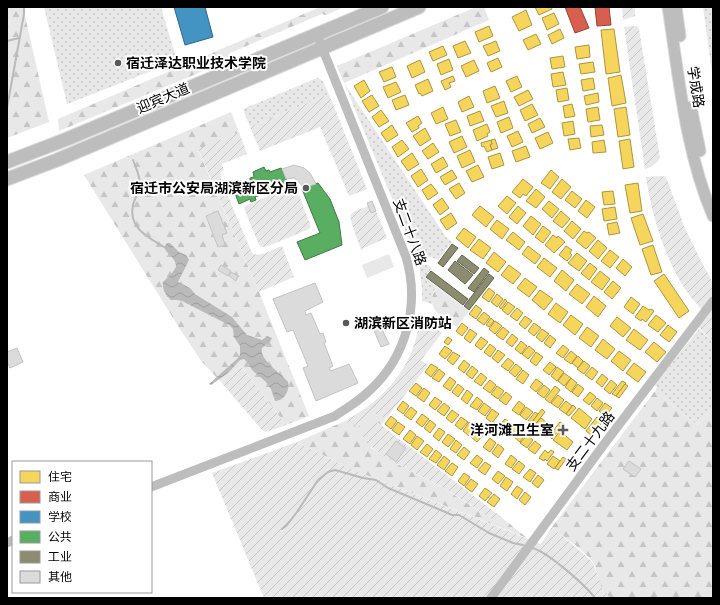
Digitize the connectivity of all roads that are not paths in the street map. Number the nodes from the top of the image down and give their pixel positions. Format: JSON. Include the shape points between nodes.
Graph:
{"nodes":[{"id":1,"x":382,"y":7,"type":"edge"},
{"id":2,"x":419,"y":7,"type":"edge"},
{"id":3,"x":668,"y":7,"type":"edge"},
{"id":4,"x":676,"y":7,"type":"edge"},
{"id":5,"x":316,"y":35,"type":"junction"},
{"id":6,"x":322,"y":49,"type":"junction"},
{"id":7,"x":7,"y":162,"type":"edge"},
{"id":8,"x":7,"y":178,"type":"edge"},
{"id":9,"x":713,"y":195,"type":"edge"},
{"id":10,"x":713,"y":216,"type":"edge"},
{"id":11,"x":713,"y":301,"type":"edge"},
{"id":12,"x":152,"y":487,"type":"edge"},
{"id":13,"x":491,"y":598,"type":"edge"}],
"edges":[{"from":1,"to":5,"type":"highway","name":"迎宾大道"},
{"from":2,"to":6,"type":"highway","name":"迎宾大道"},
{"from":3,"to":10,"type":"main road","name":"学成路","via":[[688,136]]},
{"from":4,"to":9,"type":"main road","name":"学成路","via":[[697,140]]},
{"from":5,"to":6,"type":"street","name":"支二十八路"},
{"from":5,"to":7,"type":"highway","name":"迎宾大道"},
{"from":6,"to":8,"type":"highway","name":"迎宾大道","via":[[57,160]]},
{"from":6,"to":12,"type":"street","name":"支二十八路","via":[[410,270],[411,304],[403,345],[379,381],[354,403],[334,416]]},
{"from":11,"to":13,"type":"street","name":"支二十九路"}]}
